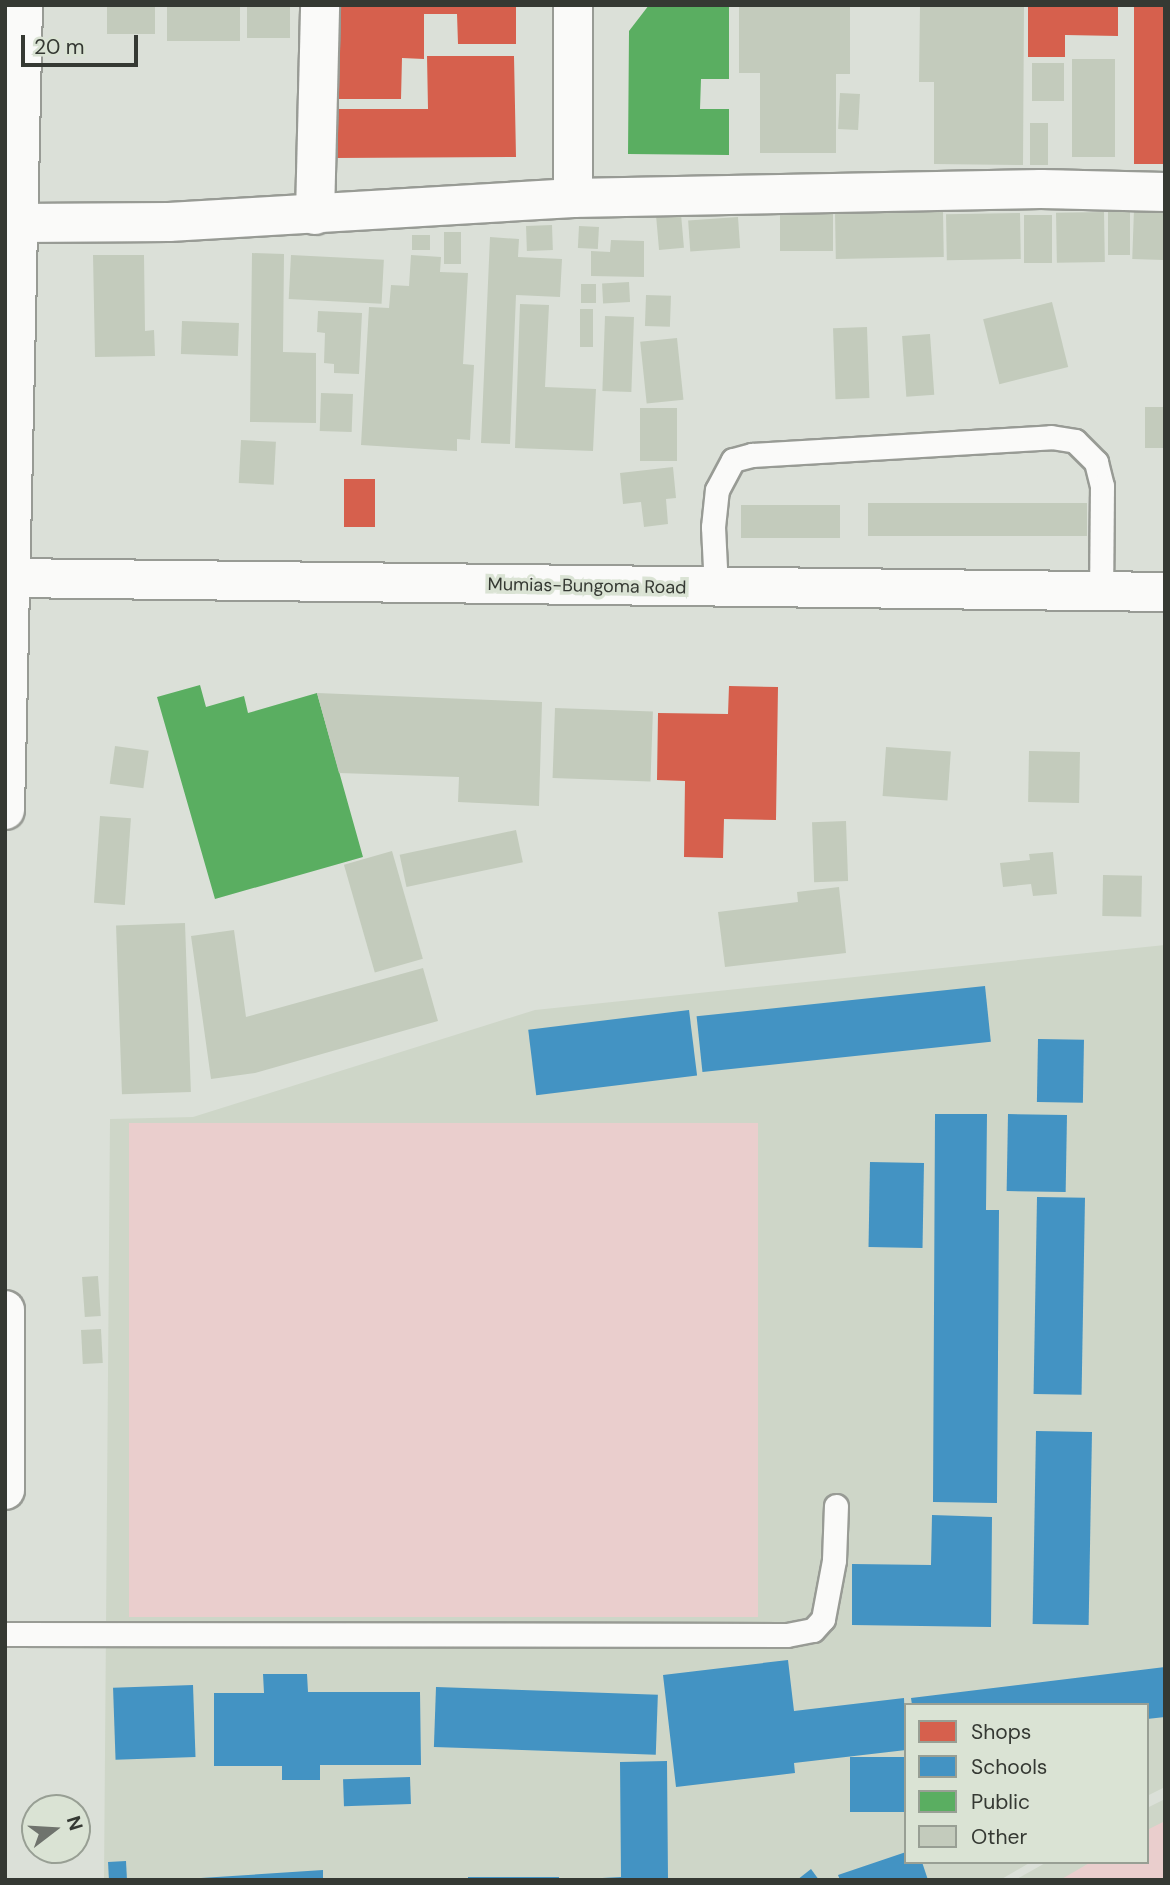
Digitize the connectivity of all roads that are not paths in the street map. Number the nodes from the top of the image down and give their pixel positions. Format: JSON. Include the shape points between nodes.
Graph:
{"nodes":[{"id":1,"x":23,"y":5,"type":"edge"},
{"id":2,"x":320,"y":5,"type":"edge"},
{"id":3,"x":573,"y":5,"type":"edge"},
{"id":4,"x":1165,"y":192,"type":"edge"},
{"id":5,"x":573,"y":198,"type":"junction"},
{"id":6,"x":315,"y":215,"type":"junction"},
{"id":7,"x":19,"y":223,"type":"junction"},
{"id":8,"x":10,"y":364,"type":"edge"},
{"id":9,"x":7,"y":534,"type":"edge"},
{"id":10,"x":9,"y":578,"type":"junction"},
{"id":11,"x":716,"y":588,"type":"junction"},
{"id":12,"x":1165,"y":592,"type":"edge"},
{"id":13,"x":1101,"y":593,"type":"junction"},
{"id":14,"x":5,"y":810,"type":"edge"},
{"id":15,"x":5,"y":1310,"type":"edge"},
{"id":16,"x":6,"y":1399,"type":"edge"},
{"id":17,"x":5,"y":1490,"type":"edge"},
{"id":18,"x":836,"y":1506,"type":"dead end"},
{"id":19,"x":5,"y":1634,"type":"edge"}],
"edges":[{"from":1,"to":7,"type":"street"},
{"from":2,"to":6,"type":"street"},
{"from":3,"to":5,"type":"street"},
{"from":4,"to":5,"type":"street","via":[[1041,189]]},
{"from":5,"to":6,"type":"street"},
{"from":6,"to":7,"type":"street"},
{"from":7,"to":8,"type":"street"},
{"from":8,"to":9,"type":"street"},
{"from":9,"to":10,"type":"street"},
{"from":10,"to":11,"type":"street","name":"Mumias-Bungoma Road"},
{"from":10,"to":14,"type":"street"},
{"from":11,"to":13,"type":"street","name":"Mumias-Bungoma Road"},
{"from":11,"to":13,"type":"lane","via":[[713,527],[717,490],[733,460],[752,455],[1051,437],[1075,441],[1096,462],[1102,486]]},
{"from":12,"to":13,"type":"street","name":"Mumias-Bungoma Road"},
{"from":15,"to":16,"type":"street"},
{"from":16,"to":17,"type":"street"},
{"from":18,"to":19,"type":"lane","via":[[834,1560],[823,1619],[813,1630],[787,1635]]}]}
